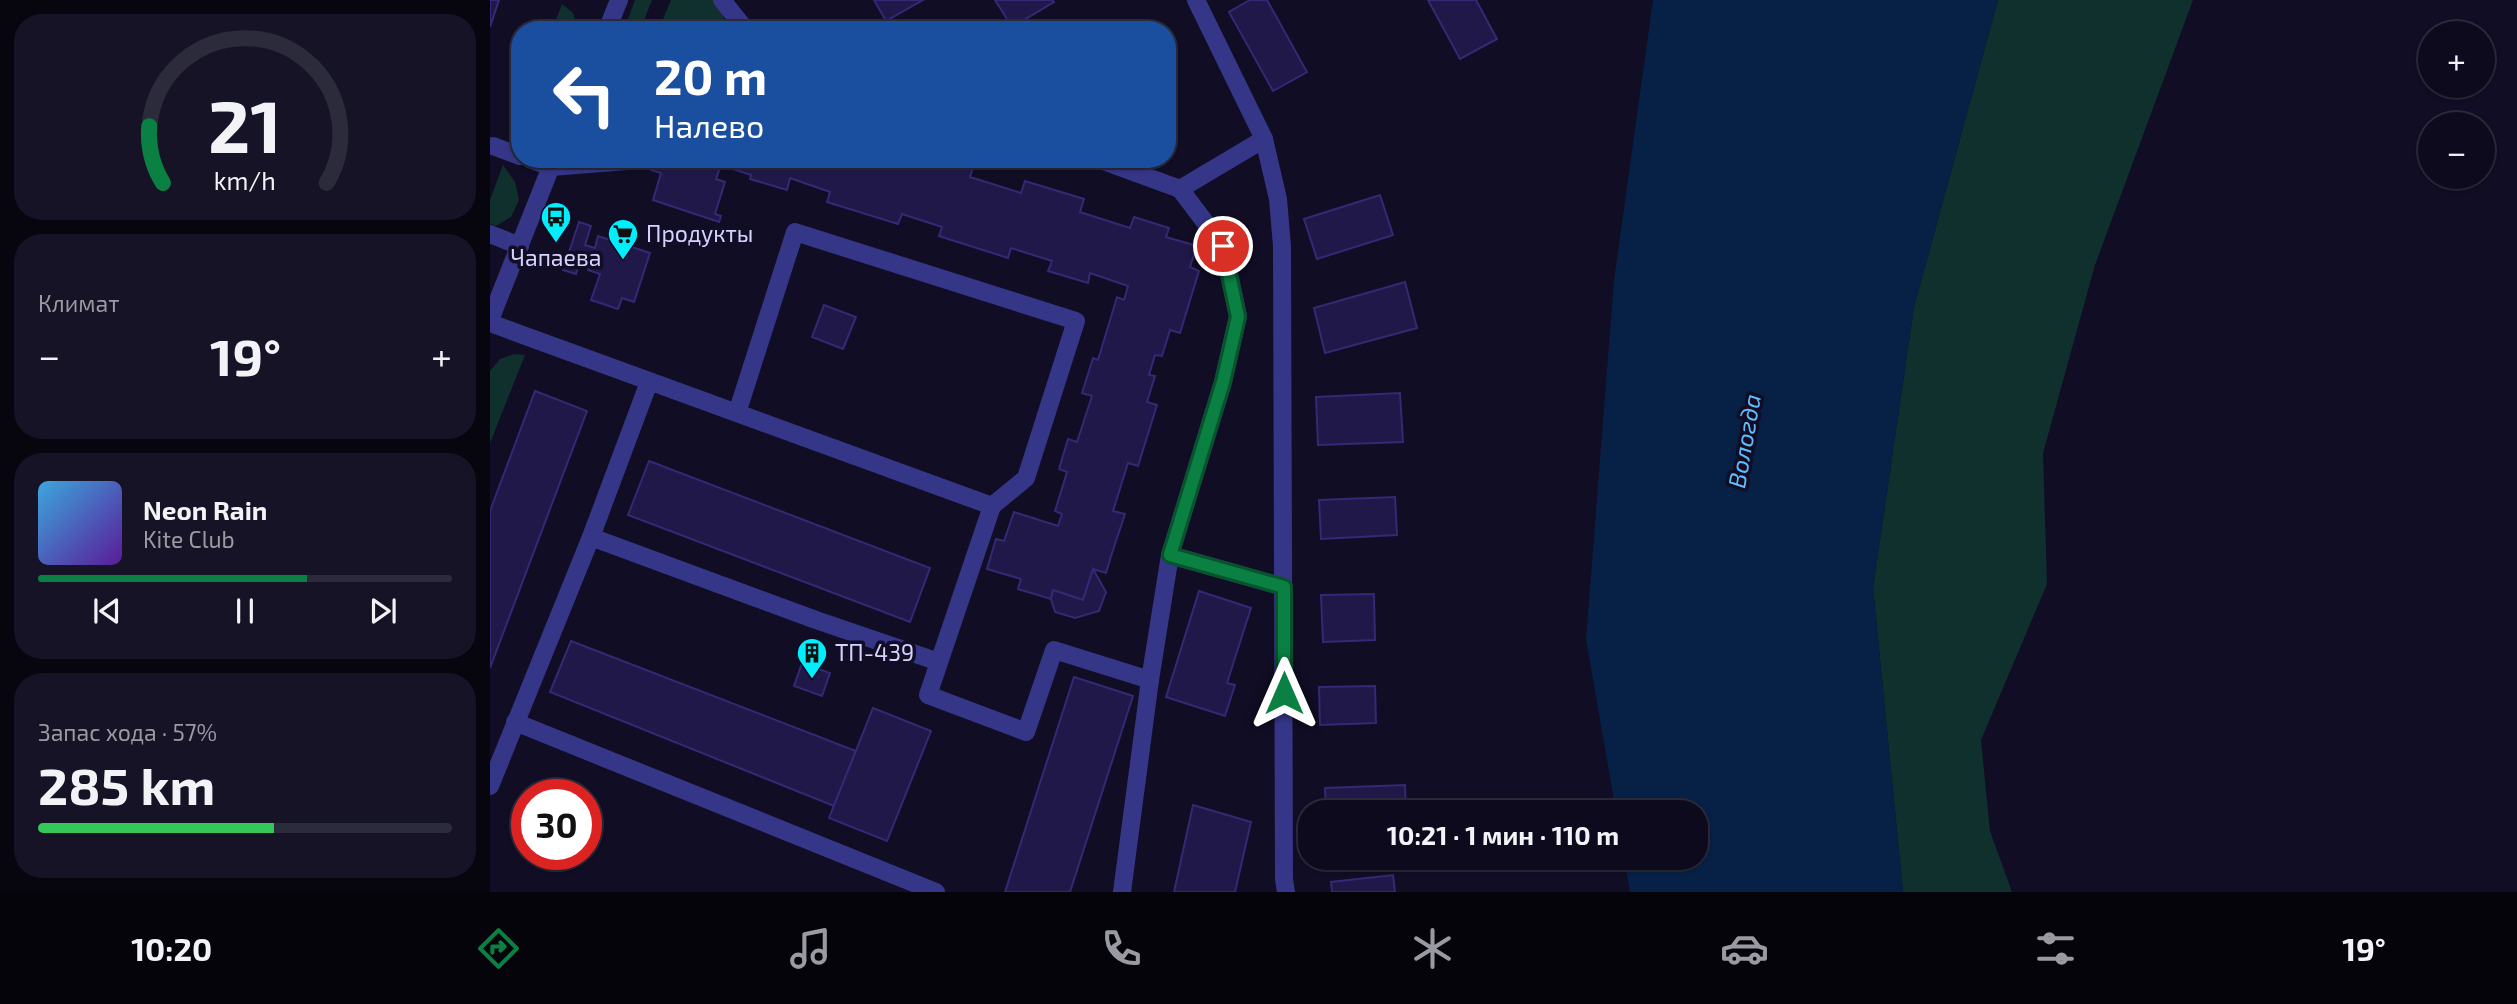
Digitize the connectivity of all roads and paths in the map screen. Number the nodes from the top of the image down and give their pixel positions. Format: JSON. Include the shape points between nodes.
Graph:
{"nodes":[{"id":1,"x":722,"y":0,"type":"edge"},
{"id":2,"x":1196,"y":0,"type":"edge"},
{"id":3,"x":612,"y":2,"type":"edge"},
{"id":4,"x":609,"y":21,"type":"edge"},
{"id":5,"x":739,"y":21,"type":"edge"},
{"id":6,"x":1264,"y":139,"type":"junction"},
{"id":7,"x":493,"y":146,"type":"dead end"},
{"id":8,"x":511,"y":153,"type":"edge"},
{"id":9,"x":551,"y":168,"type":"edge"},
{"id":10,"x":1123,"y":168,"type":"edge"},
{"id":11,"x":1180,"y":189,"type":"junction"},
{"id":12,"x":490,"y":234,"type":"edge"},
{"id":13,"x":520,"y":246,"type":"junction"},
{"id":14,"x":490,"y":321,"type":"edge"},
{"id":15,"x":649,"y":382,"type":"junction"},
{"id":16,"x":737,"y":414,"type":"junction"},
{"id":17,"x":992,"y":506,"type":"junction"},
{"id":18,"x":591,"y":537,"type":"junction"},
{"id":19,"x":1170,"y":555,"type":"junction"},
{"id":20,"x":1284,"y":587,"type":"junction"},
{"id":21,"x":939,"y":662,"type":"junction"},
{"id":22,"x":1150,"y":680,"type":"junction"},
{"id":23,"x":515,"y":722,"type":"junction"},
{"id":24,"x":490,"y":786,"type":"edge"},
{"id":25,"x":936,"y":892,"type":"edge"},
{"id":26,"x":1122,"y":892,"type":"edge"},
{"id":27,"x":1286,"y":892,"type":"edge"}],
"edges":[{"from":1,"to":5,"type":"street"},
{"from":2,"to":6,"type":"street"},
{"from":3,"to":4,"type":"street"},
{"from":6,"to":11,"type":"street"},
{"from":6,"to":20,"type":"street","via":[[1278,199],[1282,246]]},
{"from":7,"to":8,"type":"street"},
{"from":9,"to":13,"type":"street"},
{"from":10,"to":11,"type":"street"},
{"from":11,"to":19,"type":"street","via":[[1223,246],[1238,317]]},
{"from":12,"to":13,"type":"street"},
{"from":13,"to":14,"type":"street"},
{"from":14,"to":15,"type":"street"},
{"from":15,"to":16,"type":"street"},
{"from":15,"to":18,"type":"street"},
{"from":16,"to":17,"type":"street"},
{"from":16,"to":17,"type":"street","via":[[795,232],[1076,321],[1026,478]]},
{"from":17,"to":21,"type":"street"},
{"from":18,"to":21,"type":"street"},
{"from":18,"to":23,"type":"street"},
{"from":19,"to":20,"type":"street"},
{"from":19,"to":22,"type":"street"},
{"from":20,"to":27,"type":"street"},
{"from":21,"to":22,"type":"street","via":[[928,695],[1026,732],[1054,650]]},
{"from":22,"to":26,"type":"street"},
{"from":23,"to":24,"type":"street"},
{"from":23,"to":25,"type":"street"}]}
